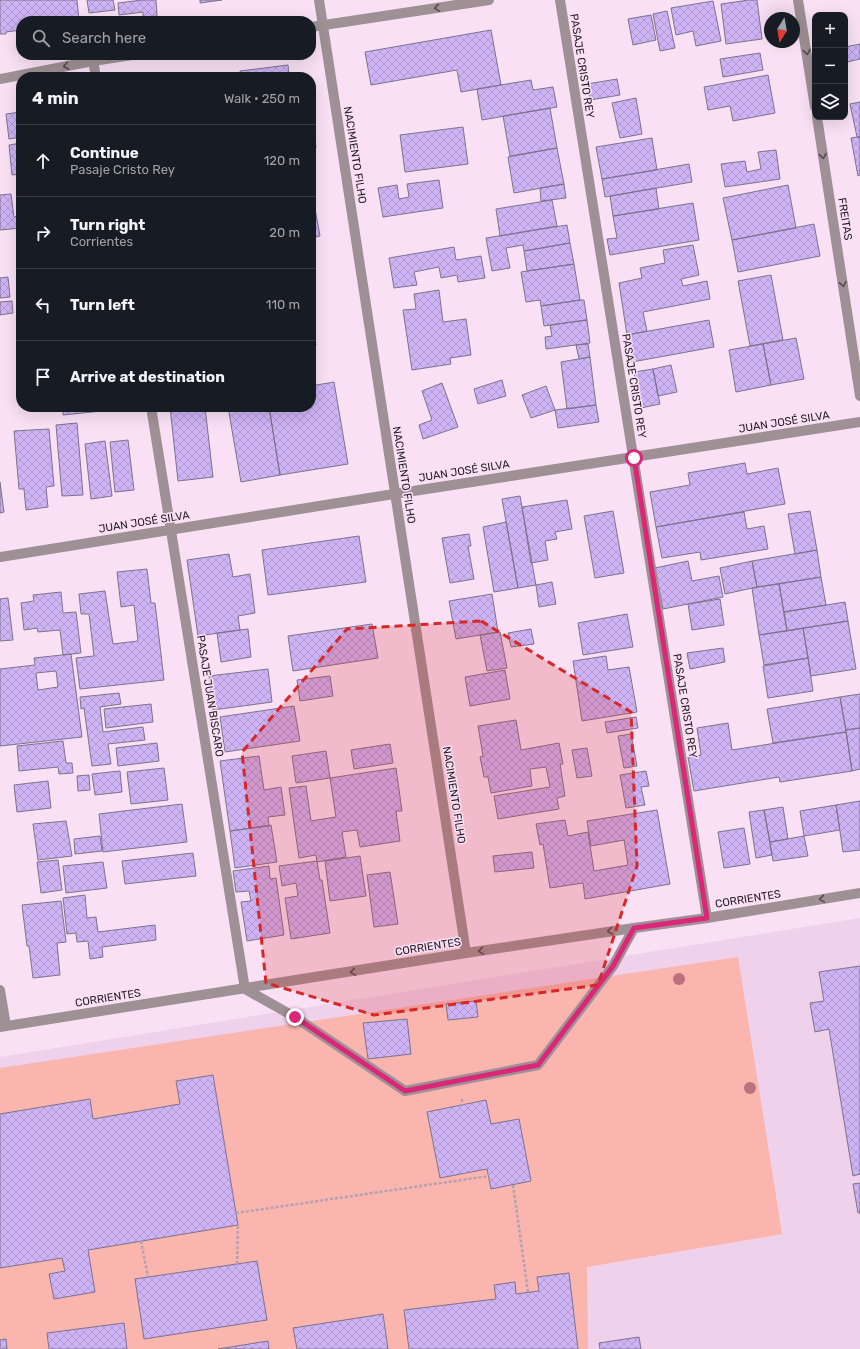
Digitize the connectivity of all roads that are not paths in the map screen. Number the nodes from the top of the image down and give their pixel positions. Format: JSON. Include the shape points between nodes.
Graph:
{"nodes":[{"id":1,"x":318,"y":0,"type":"edge"},
{"id":2,"x":489,"y":0,"type":"edge"},
{"id":3,"x":560,"y":0,"type":"edge"},
{"id":4,"x":798,"y":0,"type":"edge"},
{"id":5,"x":323,"y":26,"type":"junction"},
{"id":6,"x":316,"y":27,"type":"edge"},
{"id":7,"x":100,"y":60,"type":"edge"},
{"id":8,"x":93,"y":61,"type":"junction"},
{"id":9,"x":36,"y":72,"type":"edge"},
{"id":10,"x":95,"y":72,"type":"edge"},
{"id":11,"x":16,"y":76,"type":"edge"},
{"id":12,"x":0,"y":79,"type":"edge"},
{"id":13,"x":812,"y":88,"type":"edge"},
{"id":14,"x":817,"y":120,"type":"edge"},
{"id":15,"x":860,"y":396,"type":"edge"},
{"id":16,"x":152,"y":412,"type":"edge"},
{"id":17,"x":860,"y":422,"type":"edge"},
{"id":18,"x":634,"y":458,"type":"junction"},
{"id":19,"x":394,"y":494,"type":"junction"},
{"id":20,"x":171,"y":530,"type":"junction"},
{"id":21,"x":0,"y":557,"type":"edge"},
{"id":22,"x":860,"y":893,"type":"edge"},
{"id":23,"x":707,"y":918,"type":"junction"},
{"id":24,"x":634,"y":928,"type":"junction"},
{"id":25,"x":466,"y":953,"type":"junction"},
{"id":26,"x":245,"y":989,"type":"junction"},
{"id":27,"x":0,"y":990,"type":"edge"},
{"id":28,"x":3,"y":1027,"type":"edge"}],
"edges":[{"from":1,"to":5,"type":"street","name":"NACIMIENTO FILHO"},
{"from":2,"to":5,"type":"street","one_way":true},
{"from":3,"to":18,"type":"street","name":"PASAJE CRISTO REY"},
{"from":4,"to":13,"type":"street","one_way":true},
{"from":5,"to":6,"type":"street"},
{"from":5,"to":19,"type":"street","name":"NACIMIENTO FILHO"},
{"from":7,"to":8,"type":"street"},
{"from":8,"to":9,"type":"street","one_way":true},
{"from":8,"to":10,"type":"street"},
{"from":11,"to":12,"type":"street","one_way":true},
{"from":14,"to":15,"type":"street","name":"FREITAS","one_way":true},
{"from":16,"to":20,"type":"street","name":"PASAJE JUAN BISCARO"},
{"from":17,"to":18,"type":"street","name":"JUAN JOSÉ SILVA"},
{"from":18,"to":19,"type":"street","name":"JUAN JOSÉ SILVA"},
{"from":18,"to":23,"type":"street","name":"PASAJE CRISTO REY"},
{"from":19,"to":20,"type":"street","name":"JUAN JOSÉ SILVA"},
{"from":19,"to":25,"type":"street","name":"NACIMIENTO FILHO"},
{"from":20,"to":21,"type":"street","name":"JUAN JOSÉ SILVA"},
{"from":20,"to":26,"type":"street","name":"PASAJE JUAN BISCARO"},
{"from":22,"to":23,"type":"street","name":"CORRIENTES","one_way":true},
{"from":23,"to":24,"type":"street","name":"CORRIENTES"},
{"from":24,"to":25,"type":"street","name":"CORRIENTES","one_way":true},
{"from":24,"to":26,"type":"street","via":[[613,966],[538,1065],[405,1091],[295,1017]]},
{"from":25,"to":26,"type":"street","name":"CORRIENTES","one_way":true},
{"from":26,"to":28,"type":"street","name":"CORRIENTES"},
{"from":27,"to":28,"type":"street"}]}
